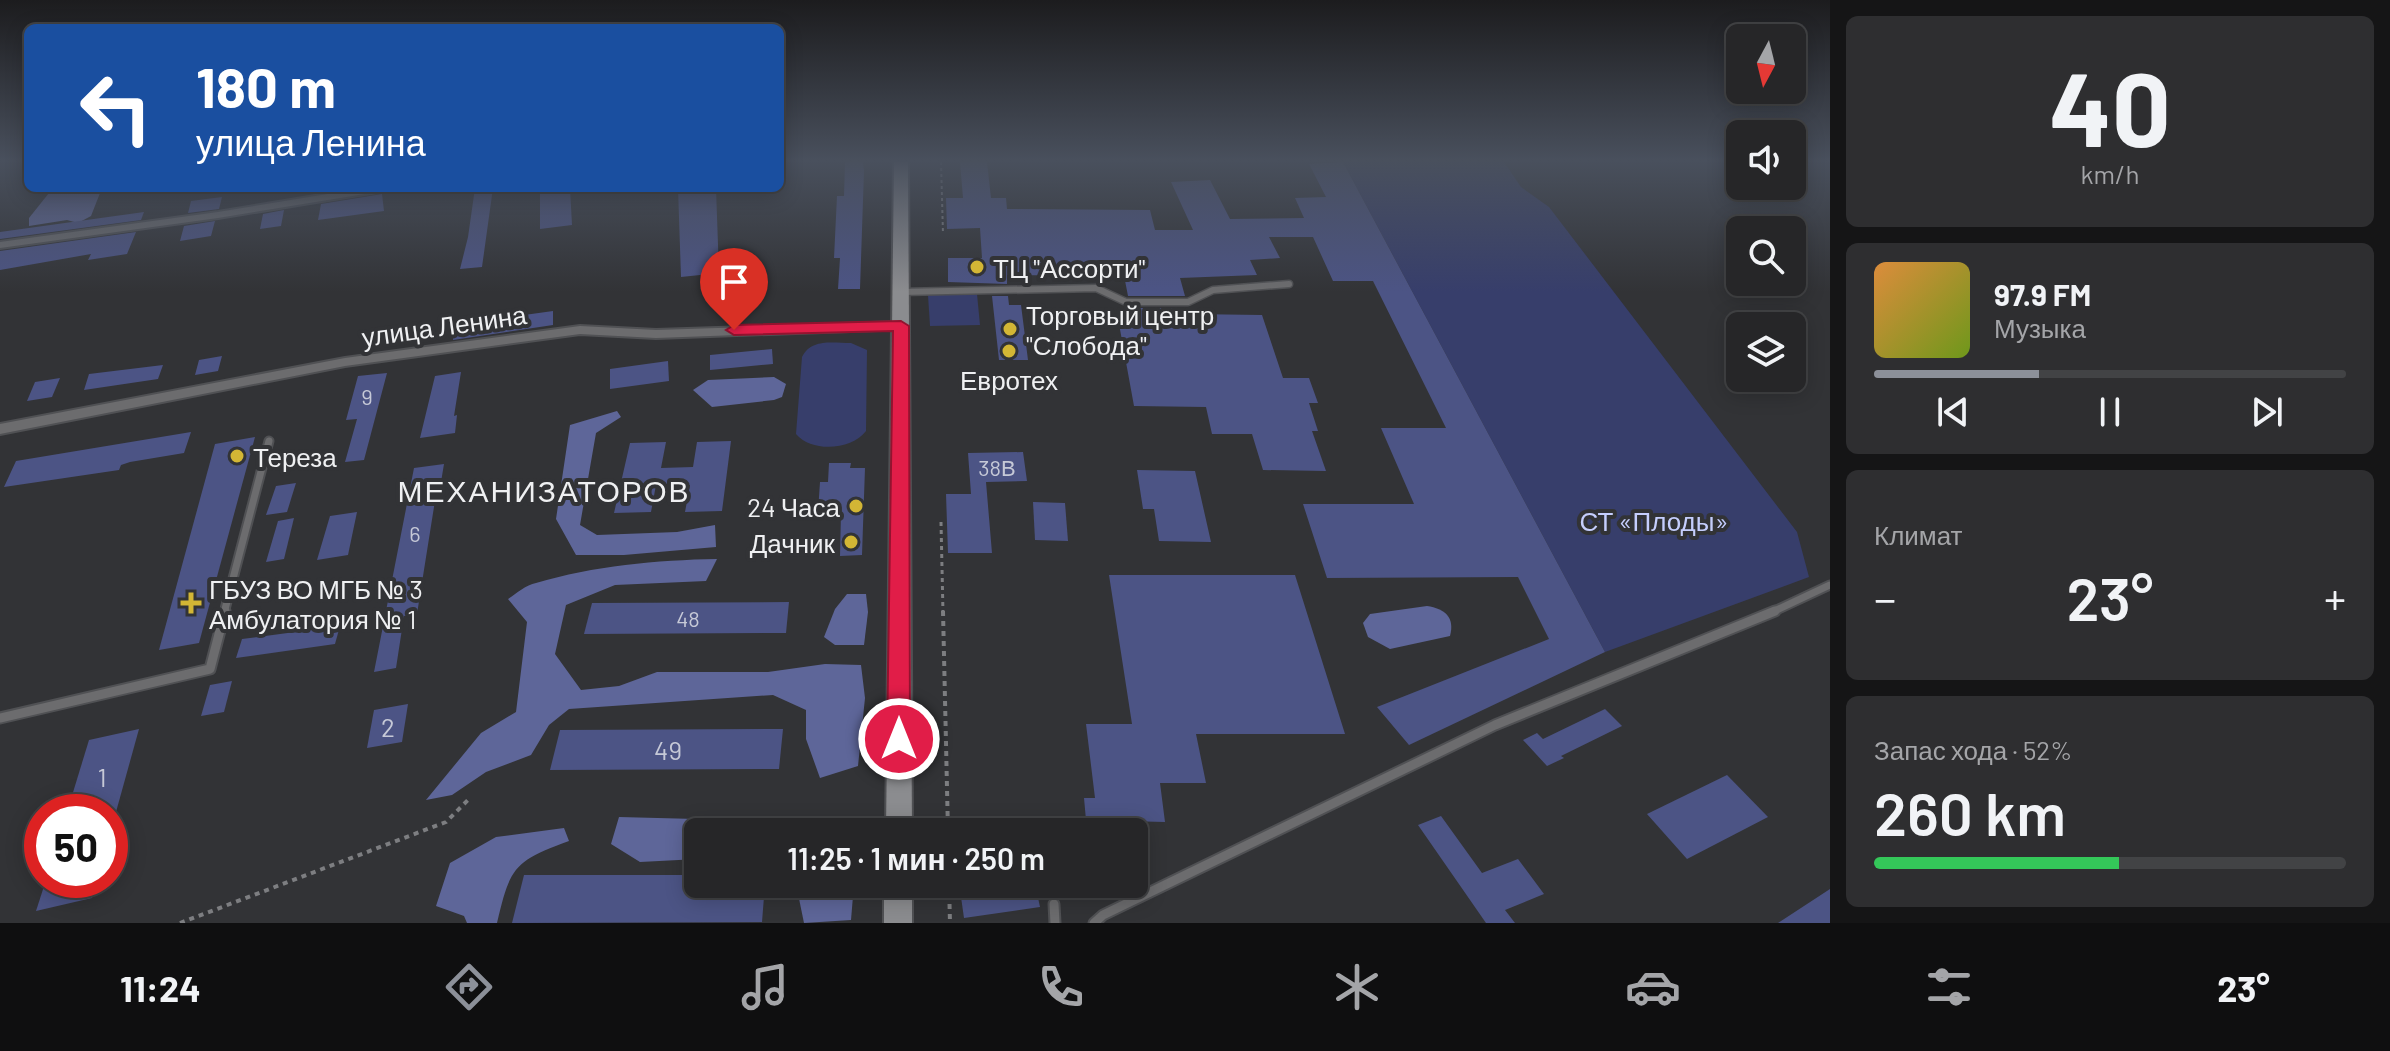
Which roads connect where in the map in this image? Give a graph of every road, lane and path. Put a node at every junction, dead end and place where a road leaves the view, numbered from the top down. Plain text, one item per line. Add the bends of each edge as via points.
1 (279, 205) edge
2 (901, 205) edge
3 (942, 205) edge
4 (943, 234) dead end
5 (0, 245) edge
6 (1289, 284) dead end
7 (901, 292) junction
8 (901, 326) junction
9 (0, 429) edge
10 (269, 441) dead end
11 (941, 522) dead end
12 (1830, 585) edge
13 (0, 718) edge
14 (468, 800) dead end
15 (899, 818) edge
16 (948, 818) edge
17 (898, 898) edge
18 (949, 898) edge
19 (1054, 904) dead end
20 (180, 923) edge
21 (898, 923) edge
22 (950, 923) edge
23 (1055, 923) edge
24 (1094, 923) edge

1 - 5 street
2 - 7 main road
3 - 4 path
6 - 7 lane via 1213,290 1188,302 1126,302 1096,288
7 - 8 main road
8 - 9 street, улица Ленина via 656,334 580,330 345,362
8 - 15 main road
10 - 13 lane via 210,669
11 - 16 path
12 - 24 lane via 1495,725
14 - 20 path via 446,822
17 - 21 main road
18 - 22 path
19 - 23 lane

